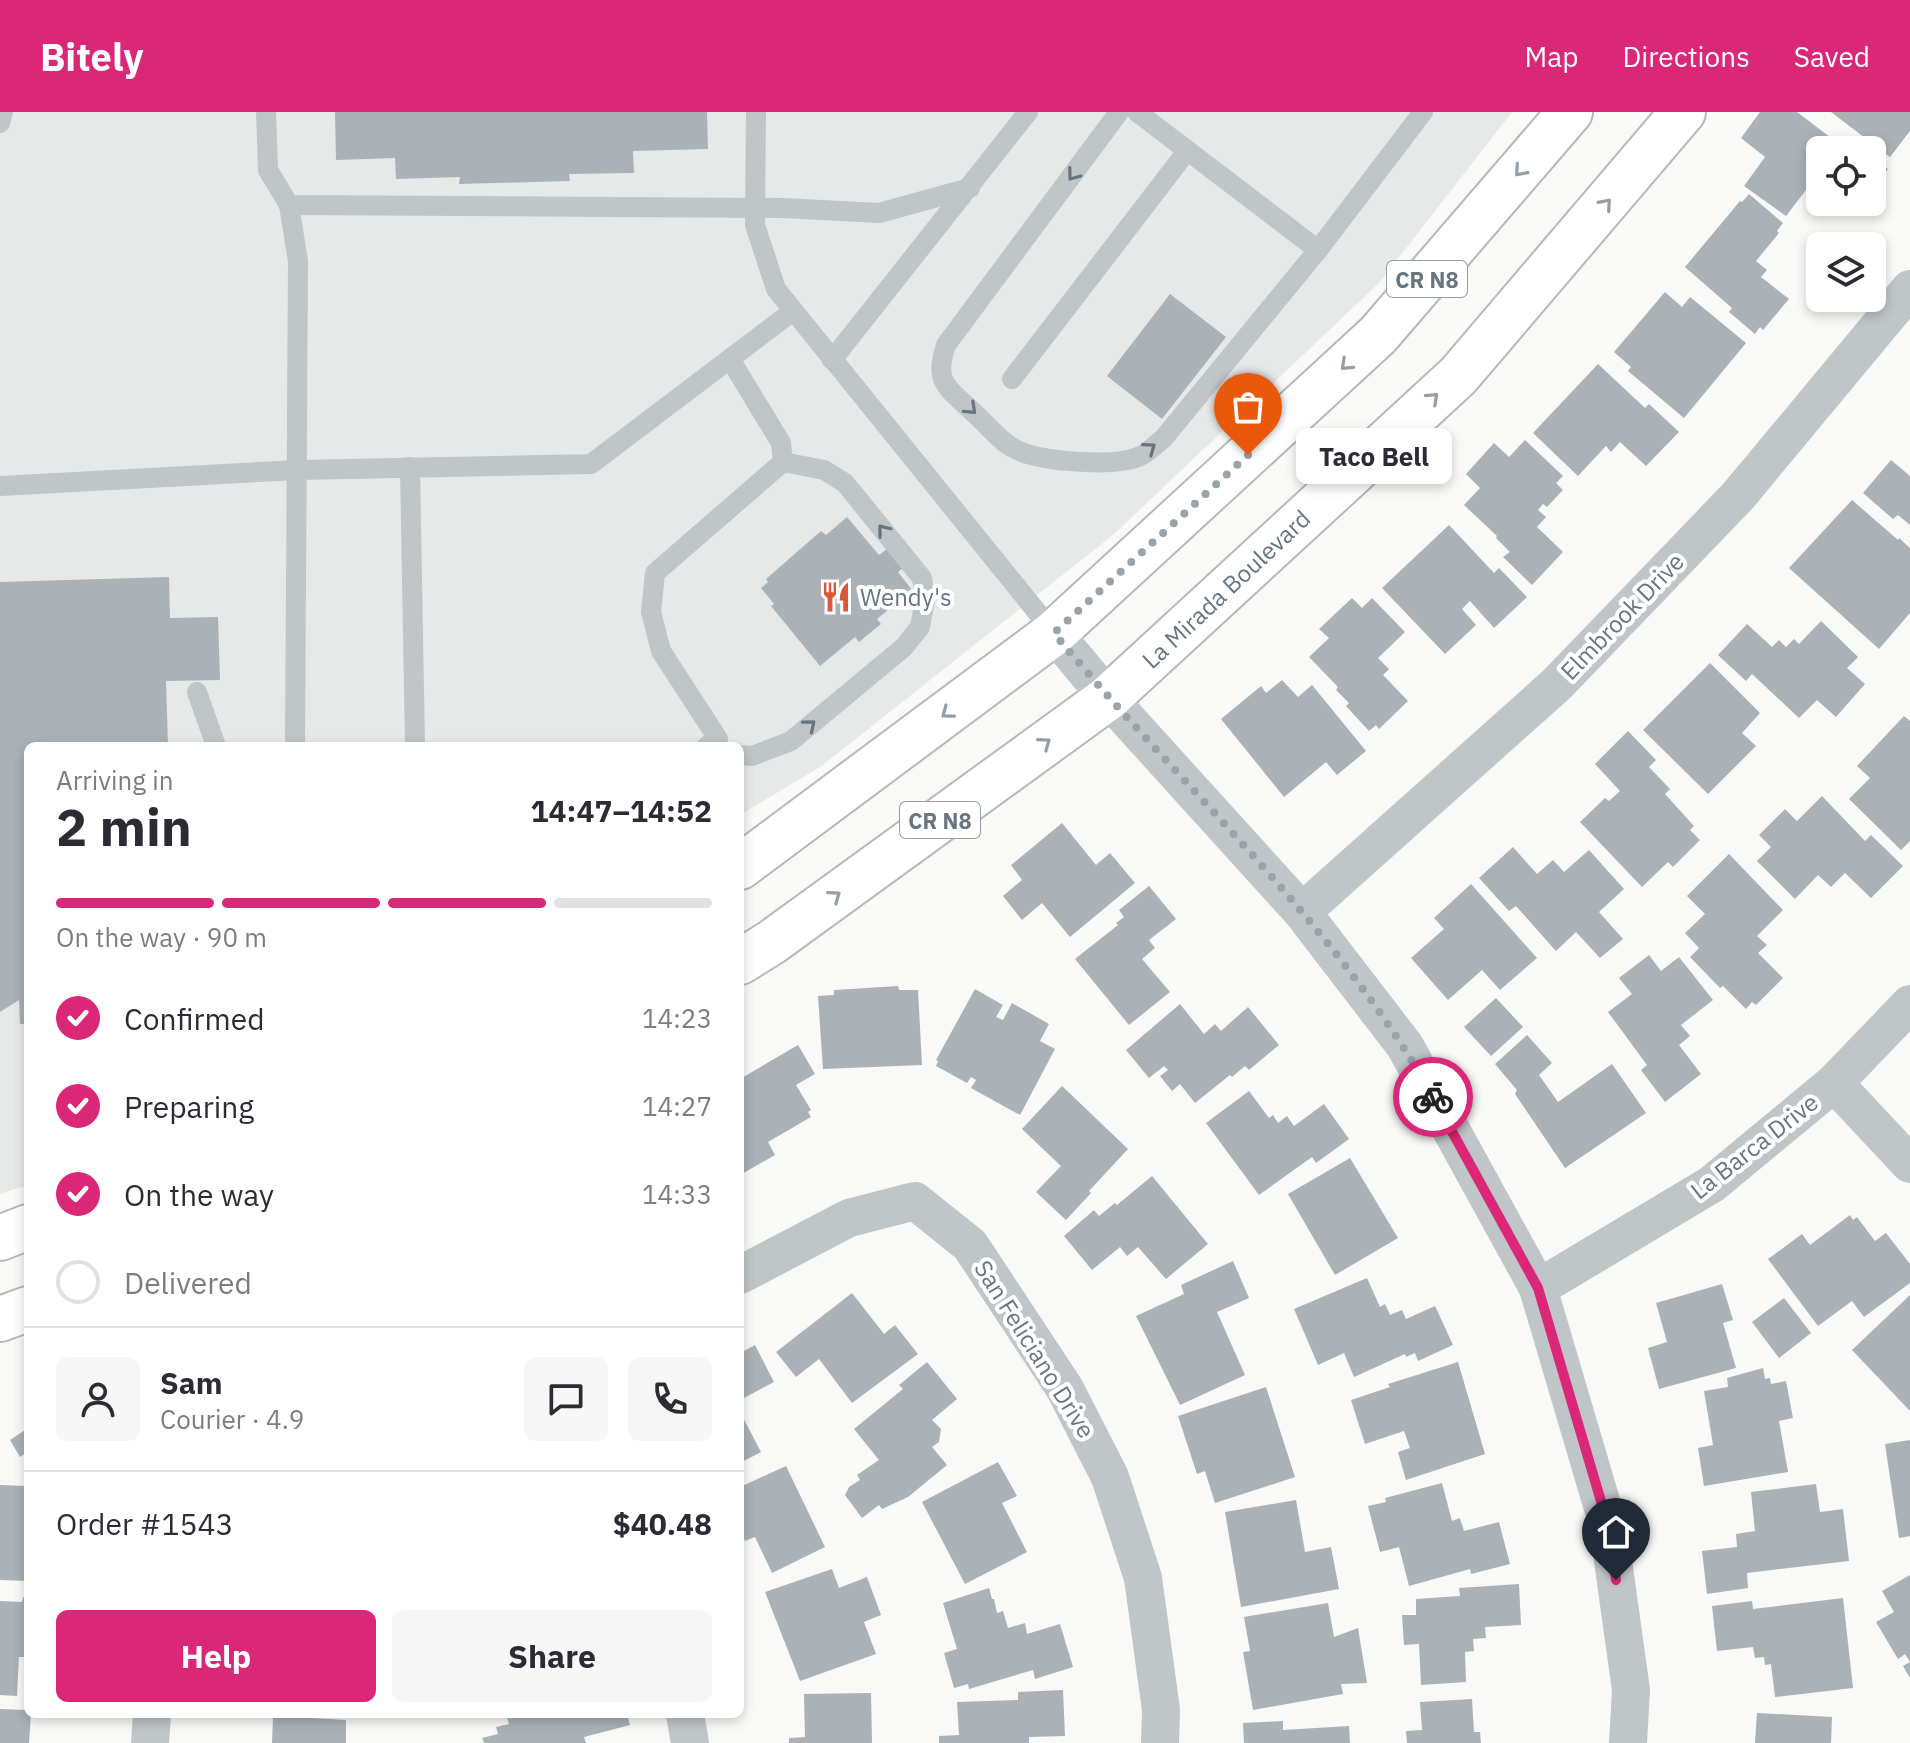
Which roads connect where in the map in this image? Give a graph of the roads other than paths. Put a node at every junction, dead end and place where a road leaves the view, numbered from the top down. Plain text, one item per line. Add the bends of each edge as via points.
1 (3, 112) edge
2 (266, 112) edge
3 (756, 112) edge
4 (1028, 112) edge
5 (1119, 112) edge
6 (1137, 112) edge
7 (1423, 112) edge
8 (1570, 112) edge
9 (1683, 112) edge
10 (0, 123) edge
11 (1187, 151) junction
12 (970, 188) junction
13 (289, 205) junction
14 (755, 208) junction
15 (1318, 250) junction
16 (1910, 289) edge
17 (793, 311) junction
18 (730, 359) junction
19 (832, 360) junction
20 (1012, 379) dead end
21 (783, 462) junction
22 (410, 467) junction
23 (297, 470) junction
24 (0, 486) edge
25 (1054, 633) junction
26 (197, 692) dead end
27 (1108, 698) junction
28 (215, 742) edge
29 (295, 742) edge
30 (415, 742) edge
31 (716, 742) edge
32 (744, 755) edge
33 (744, 864) edge
34 (1302, 912) junction
35 (744, 960) edge
36 (1910, 1004) edge
37 (1834, 1083) junction
38 (1910, 1164) edge
39 (24, 1229) edge
40 (0, 1238) edge
41 (745, 1272) edge
42 (1538, 1288) junction
43 (24, 1310) edge
44 (0, 1319) edge
45 (152, 1718) edge
46 (686, 1718) edge
47 (150, 1743) edge
48 (690, 1743) edge
49 (1160, 1743) edge
50 (1628, 1743) edge

1 - 10 lane
2 - 13 lane via 268,170
3 - 14 lane
4 - 12 lane
5 -> 15 lane via 946,345 939,366 943,383 1013,449 1060,460 1138,457 1163,439
6 - 11 lane
7 - 15 lane
8 -> 25 main road, CR N8 via 1378,335
27 -> 9 main road, La Mirada Boulevard / CR N8 via 1458,376
11 - 15 lane
11 - 20 lane
12 - 14 lane via 879,213
12 - 19 lane
13 - 14 lane
13 - 23 lane via 298,261
14 - 17 lane via 755,225 776,289
16 - 34 street, Elmbrook Drive via 1738,496 1557,684
17 - 18 lane
17 - 19 lane
18 - 21 lane via 781,443
18 - 22 lane via 591,464
19 - 25 lane
21 - 31 lane via 655,573 651,612 661,651
32 -> 21 lane via 791,741 904,647 920,627 925,600 922,578 845,483 824,470
22 - 23 lane
22 - 30 lane
23 - 24 lane
23 - 29 lane
25 - 27 street
25 -> 33 main road, CR N8
26 - 28 lane
27 - 34 street
35 -> 27 main road, La Mirada Boulevard / CR N8
34 - 42 street via 1405,1046
36 - 37 street, La Barca Drive
37 - 38 street
37 - 42 street, La Barca Drive via 1712,1184
39 - 40 main road
41 - 49 street, San Feliciano Drive via 849,1218 915,1201 970,1245 1065,1389 1110,1477 1143,1578 1161,1710
42 - 50 street via 1608,1525 1631,1690
43 - 44 main road
45 - 47 street
46 - 48 street

